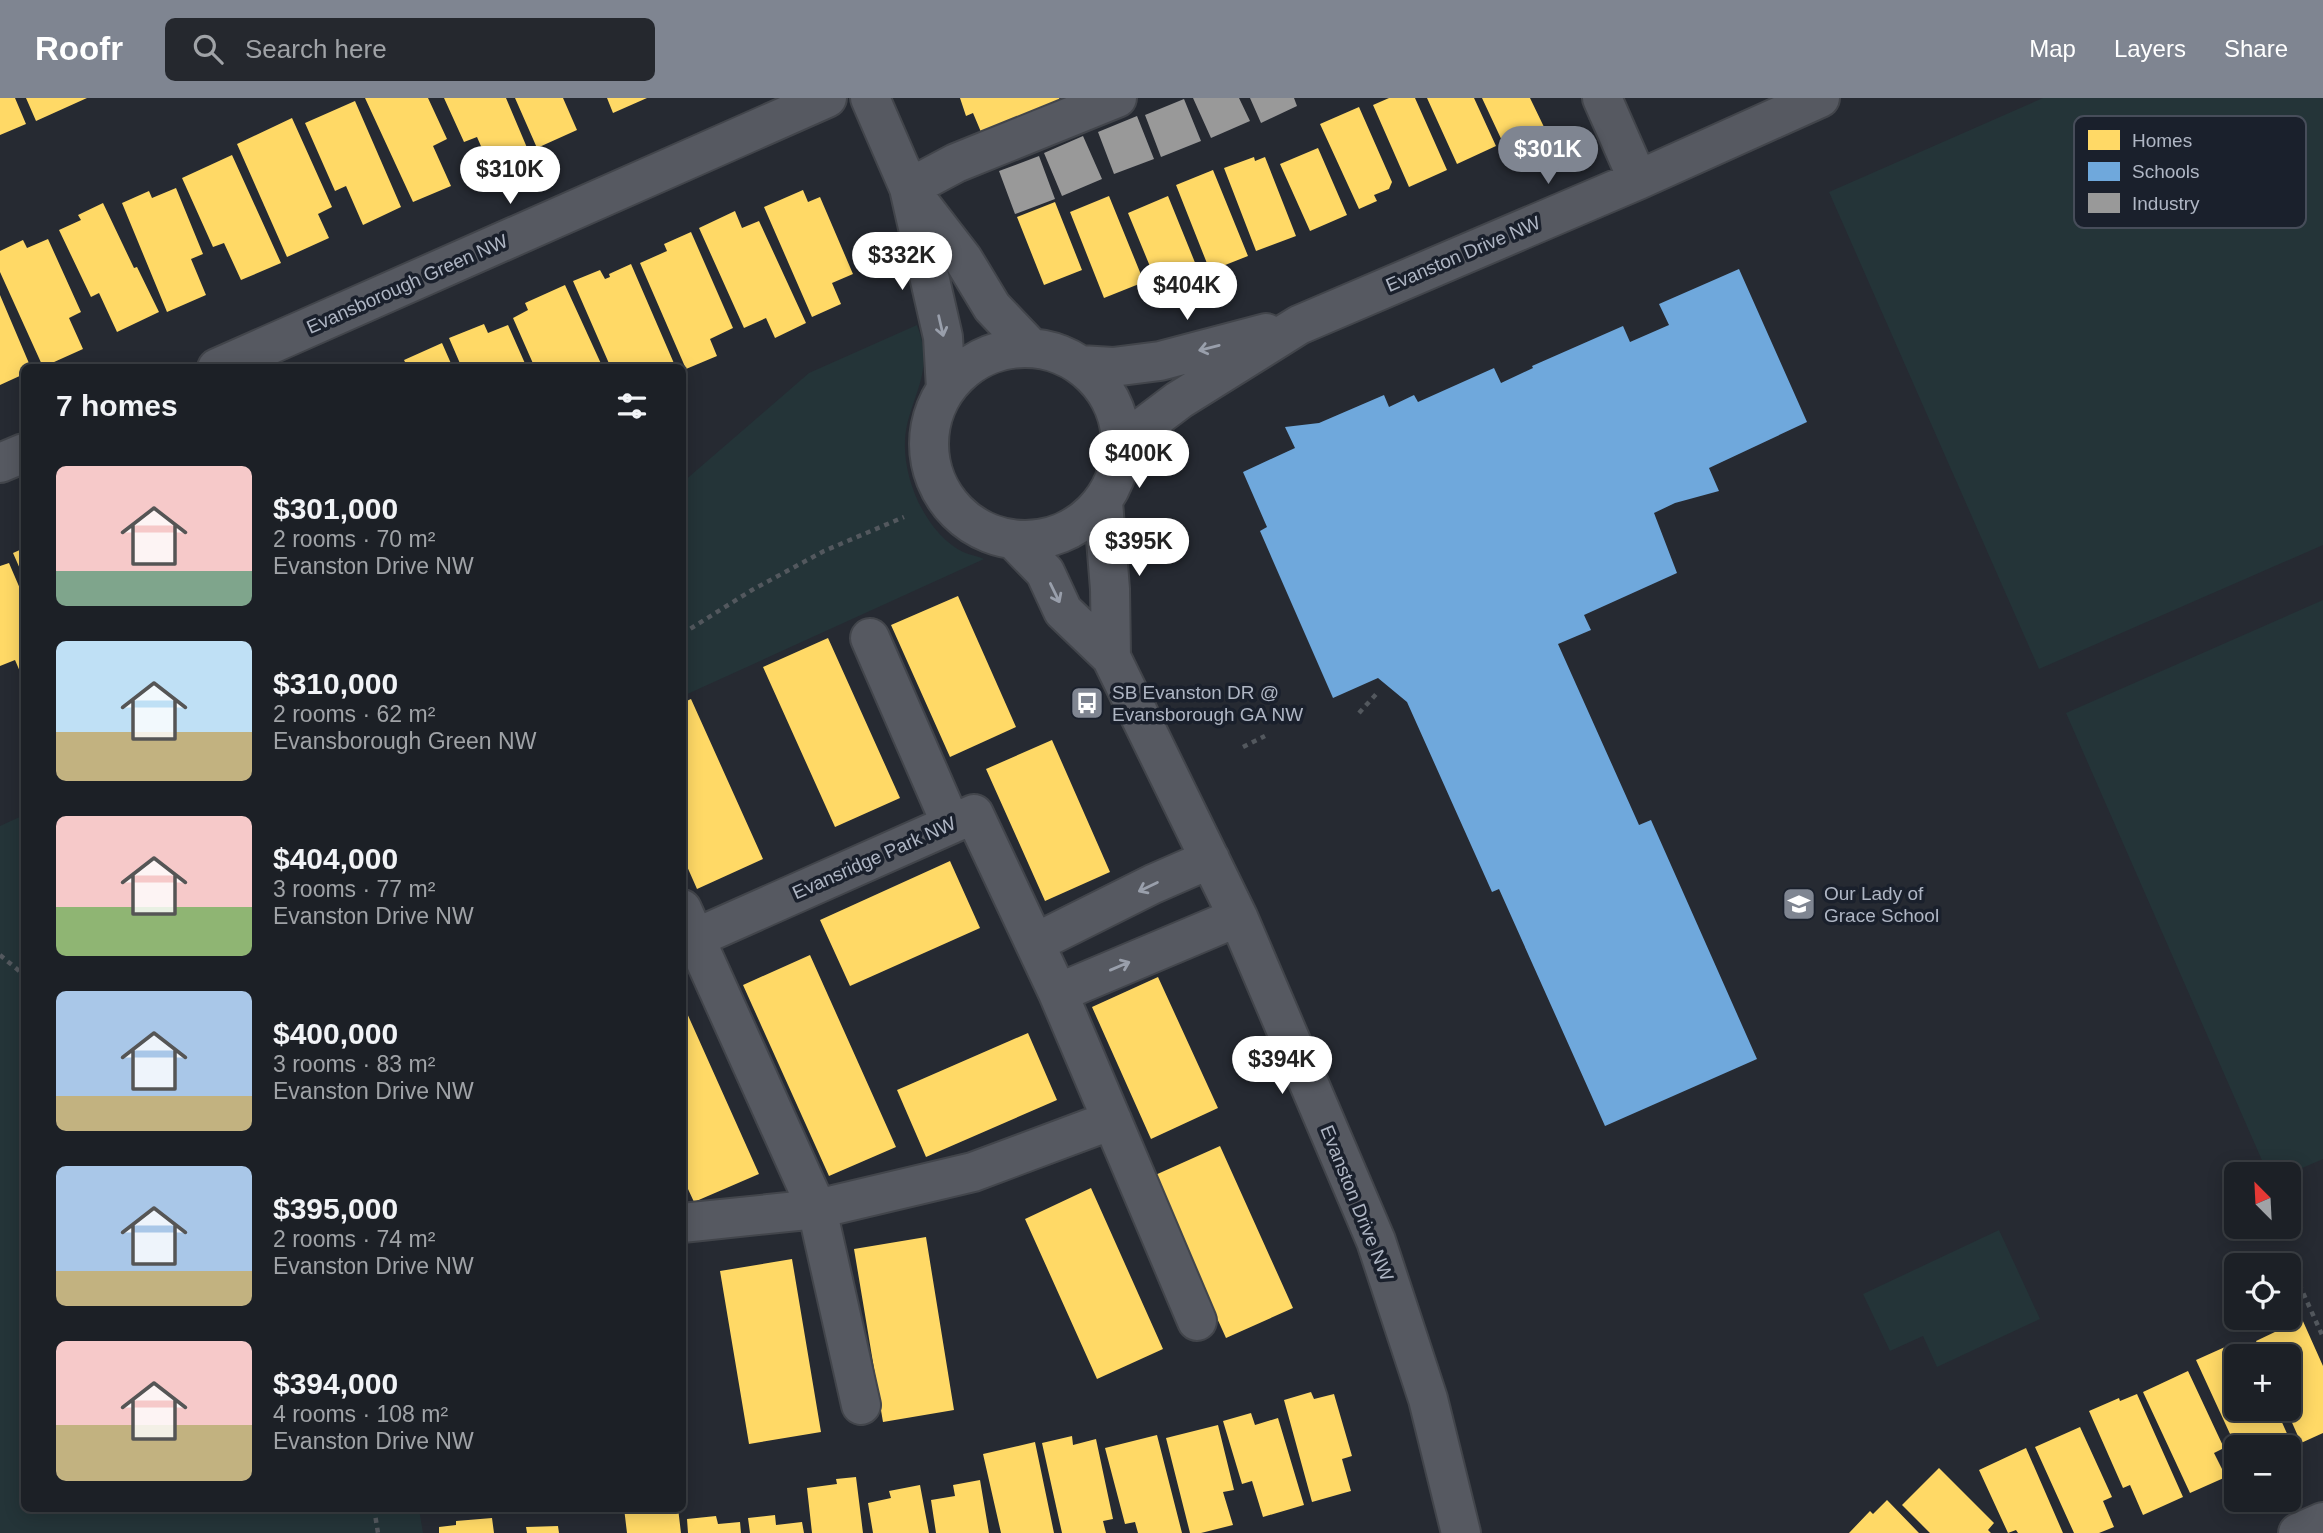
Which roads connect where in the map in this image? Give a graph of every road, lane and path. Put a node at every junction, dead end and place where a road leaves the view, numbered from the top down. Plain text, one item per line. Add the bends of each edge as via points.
1 (827, 98) edge
2 (870, 98) edge
3 (1117, 98) edge
4 (1602, 98) edge
5 (1820, 98) edge
6 (1638, 180) junction
7 (909, 188) junction
8 (1298, 325) junction
9 (1030, 347) junction
10 (226, 364) edge
11 (1080, 365) junction
12 (946, 389) junction
13 (21, 454) edge
14 (1121, 457) junction
15 (0, 463) edge
16 (1102, 502) junction
17 (904, 517) dead end
18 (1014, 540) junction
19 (686, 631) edge
20 (870, 638) dead end
21 (1111, 657) junction
22 (1380, 691) dead end
23 (1359, 713) dead end
24 (1265, 736) dead end
25 (1243, 747) dead end
26 (951, 824) junction
27 (1210, 859) junction
28 (1238, 917) junction
29 (687, 930) edge
30 (1035, 943) junction
31 (0, 954) edge
32 (21, 972) edge
33 (1058, 993) junction
34 (1112, 1120) junction
35 (817, 1209) junction
36 (686, 1223) edge
37 (2301, 1288) edge
38 (1197, 1321) dead end
39 (2323, 1336) edge
40 (860, 1405) dead end
41 (375, 1512) edge
42 (2323, 1522) edge
43 (378, 1533) edge
44 (1461, 1533) edge
45 (2298, 1533) edge

1 - 10 street, Evansborough Green NW
2 - 7 street
3 - 7 street via 956,163
4 - 6 street
5 - 6 street, Evanston Drive NW
6 - 8 street, Evanston Drive NW
7 - 9 street via 992,307
7 -> 12 street via 943,337
8 -> 11 street, Evanston Drive NW via 1160,361 1113,367
8 - 14 street, Evanston Drive NW via 1179,400 1142,428
9 - 11 street
9 - 12 street via 978,361
11 - 14 street via 1105,390 1119,421
12 - 18 street via 930,430 928,452 937,484 955,512 982,531
13 - 15 street
14 - 16 street
16 - 18 street via 1078,525 1047,538
16 - 21 street, Evanston Drive NW
17 - 19 path via 824,551
18 -> 21 street, Evanston Drive NW via 1045,572 1063,611
20 - 26 street
21 - 27 street, Evanston Drive NW
22 - 23 path
24 - 25 path
26 - 29 street, Evansridge Park NW
26 - 30 street, Evansridge Park NW via 974,814
27 - 28 street, Evanston Drive NW
27 -> 30 street
33 -> 28 street
28 - 44 street, Evanston Drive NW via 1376,1241 1428,1399
29 - 35 street
30 - 33 street, Evansridge Park NW
31 - 32 path
33 - 34 street, Evansridge Park NW
34 - 35 street via 972,1172
34 - 38 street, Evansridge Park NW
35 - 36 street
35 - 40 street
37 - 39 path
41 - 43 path
42 - 45 street

